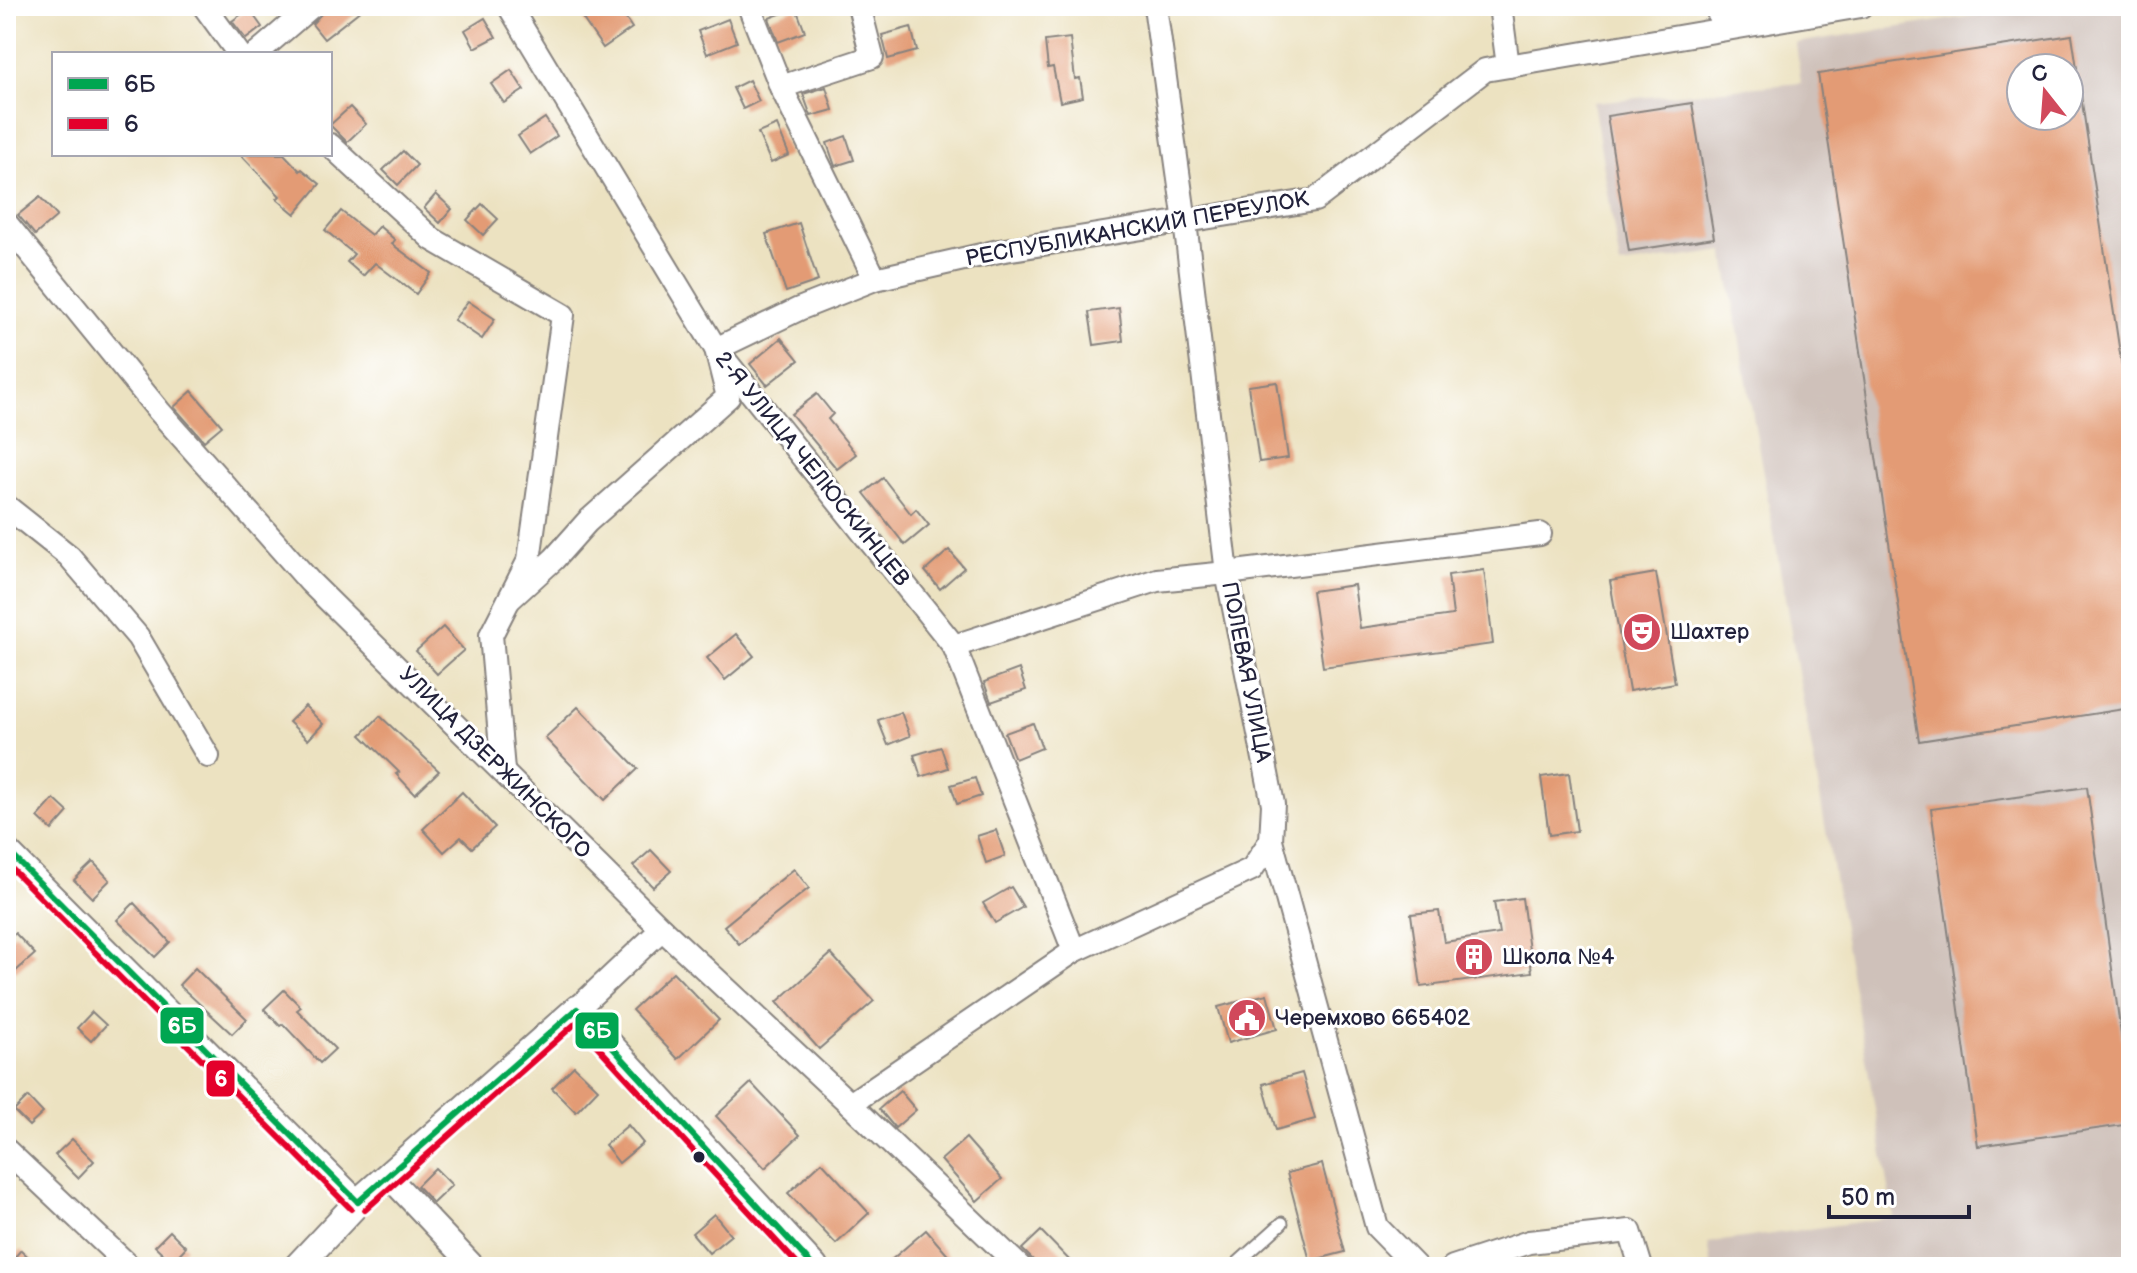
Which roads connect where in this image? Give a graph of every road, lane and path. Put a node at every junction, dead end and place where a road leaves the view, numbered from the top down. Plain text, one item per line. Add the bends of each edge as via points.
1 (204, 6) edge
2 (312, 6) edge
3 (509, 6) edge
4 (749, 6) edge
5 (859, 6) edge
6 (1155, 6) edge
7 (1500, 6) edge
8 (1717, 6) edge
9 (1861, 6) edge
10 (1722, 29) junction
11 (238, 52) edge
12 (258, 52) edge
13 (1508, 66) junction
14 (781, 87) junction
15 (332, 147) edge
16 (1185, 222) junction
17 (6, 223) edge
18 (875, 279) junction
19 (716, 349) junction
20 (6, 506) edge
21 (1540, 534) dead end
22 (1227, 573) junction
23 (509, 600) junction
24 (954, 646) junction
25 (208, 756) dead end
26 (503, 770) junction
27 (1271, 840) junction
28 (6, 849) edge
29 (662, 929) junction
30 (1074, 951) junction
31 (577, 1009) junction
32 (850, 1104) junction
33 (6, 1150) edge
34 (388, 1176) junction
35 (358, 1202) junction
36 (1282, 1223) dead end
37 (130, 1267) edge
38 (297, 1267) edge
39 (474, 1267) edge
40 (814, 1267) edge
41 (1020, 1267) edge
42 (1233, 1267) edge
43 (1416, 1267) edge
44 (1453, 1267) edge
45 (1641, 1267) edge

1 - 11 street
2 - 12 street
3 - 19 street, 2-Я УЛИЦА ЧЕЛЮСКИНЦЕВ
4 - 14 street
5 - 14 street via 872,57
6 - 16 street, ПОЛЕВАЯ УЛИЦА
7 - 13 street
8 - 10 street
9 - 10 street, РЕСПУБЛИКАНСКИЙ ПЕРЕУЛОК
10 - 13 street, РЕСПУБЛИКАНСКИЙ ПЕРЕУЛОК
13 - 16 street, РЕСПУБЛИКАНСКИЙ ПЕРЕУЛОК via 1485,70 1315,200
14 - 18 street
15 - 23 street via 432,239 563,315 529,560
16 - 18 street, РЕСПУБЛИКАНСКИЙ ПЕРЕУЛОК via 999,251
16 - 22 street, ПОЛЕВАЯ УЛИЦА
17 - 26 street, УЛИЦА ДЗЕРЖИНСКОГО via 159,411 310,582
18 - 19 street, РЕСПУБЛИКАНСКИЙ ПЕРЕУЛОК
19 - 23 street via 728,397 587,522
19 - 24 street, 2-Я УЛИЦА ЧЕЛЮСКИНЦЕВ
20 - 25 street via 69,556 138,637
21 - 22 street
22 - 24 street via 1157,580
22 - 27 street, ПОЛЕВАЯ УЛИЦА via 1273,804
23 - 26 street via 491,635
24 - 30 street, 2-Я УЛИЦА ЧЕЛЮСКИНЦЕВ
26 - 29 street, УЛИЦА ДЗЕРЖИНСКОГО
27 - 30 street via 1252,869
27 - 43 street, ПОЛЕВАЯ УЛИЦА via 1377,1227
28 - 35 street
29 - 31 street
29 - 32 street, УЛИЦА ДЗЕРЖИНСКОГО
30 - 32 street
31 - 34 street
31 - 40 street
32 - 41 street, УЛИЦА ДЗЕРЖИНСКОГО
33 - 37 street
34 - 35 street
34 - 39 street
35 - 38 street
36 - 42 lane
44 - 45 street via 1529,1242 1630,1231

